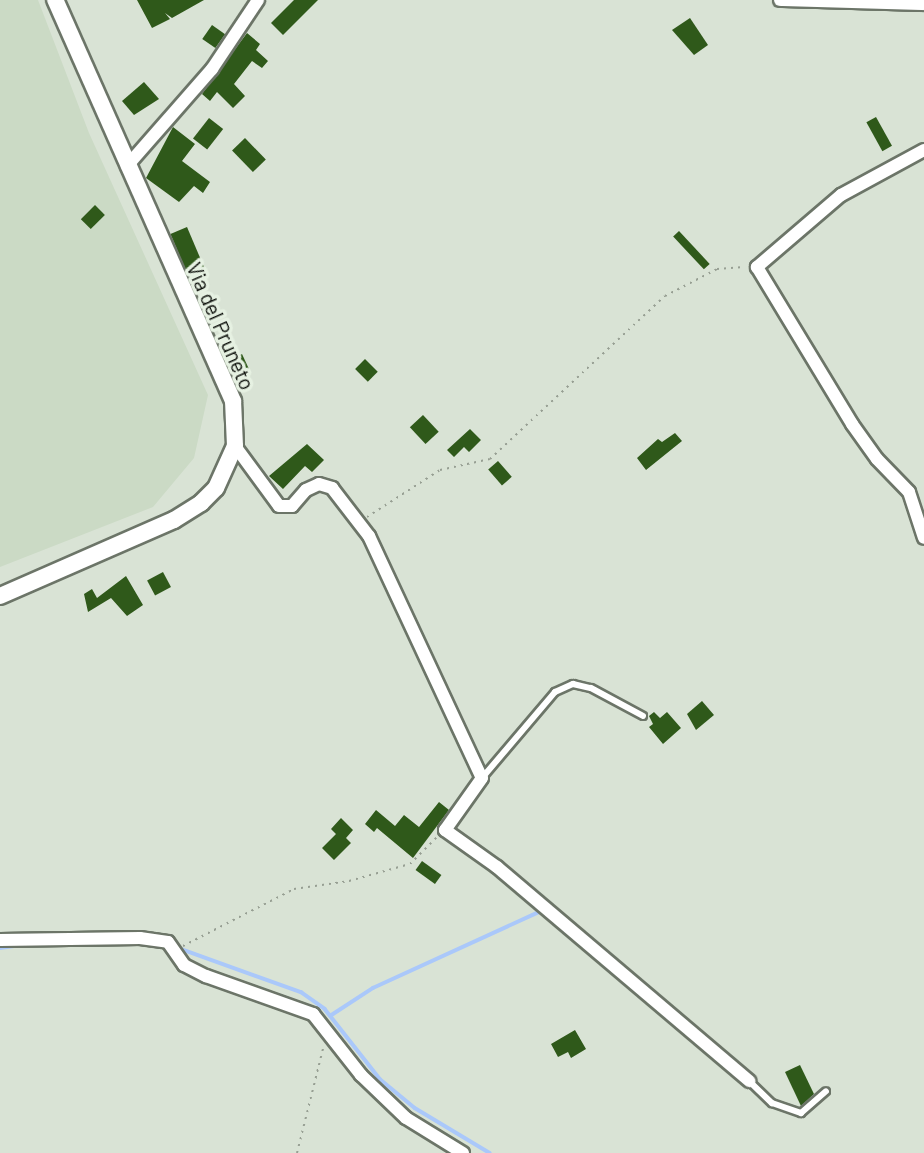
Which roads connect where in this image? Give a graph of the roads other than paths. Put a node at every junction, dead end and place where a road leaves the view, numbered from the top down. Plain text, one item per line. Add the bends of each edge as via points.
1 (55, 0) edge
2 (258, 0) edge
3 (780, 0) edge
4 (924, 4) edge
5 (924, 150) edge
6 (127, 166) junction
7 (235, 446) junction
8 (924, 538) edge
9 (0, 596) edge
10 (643, 716) dead end
11 (482, 778) junction
12 (0, 940) edge
13 (748, 1081) joint
14 (826, 1091) dead end
15 (463, 1153) edge

1 - 6 street, Via del Pruneto
2 - 6 street via 212,69
3 - 4 street
5 - 8 street via 841,195 757,267 852,424 909,492
6 - 7 street, Via del Pruneto via 233,401
7 - 9 street, Via del Pruneto via 216,488 201,503 174,520
7 - 11 street via 279,506 292,506 306,490 319,484 332,488 360,521
10 - 11 lane via 591,688 573,684 555,692
11 - 13 street via 445,830 497,867
12 - 15 street via 140,938 168,942 184,965 206,976 313,1014 361,1075 406,1118
13 - 14 lane via 772,1103 801,1113

